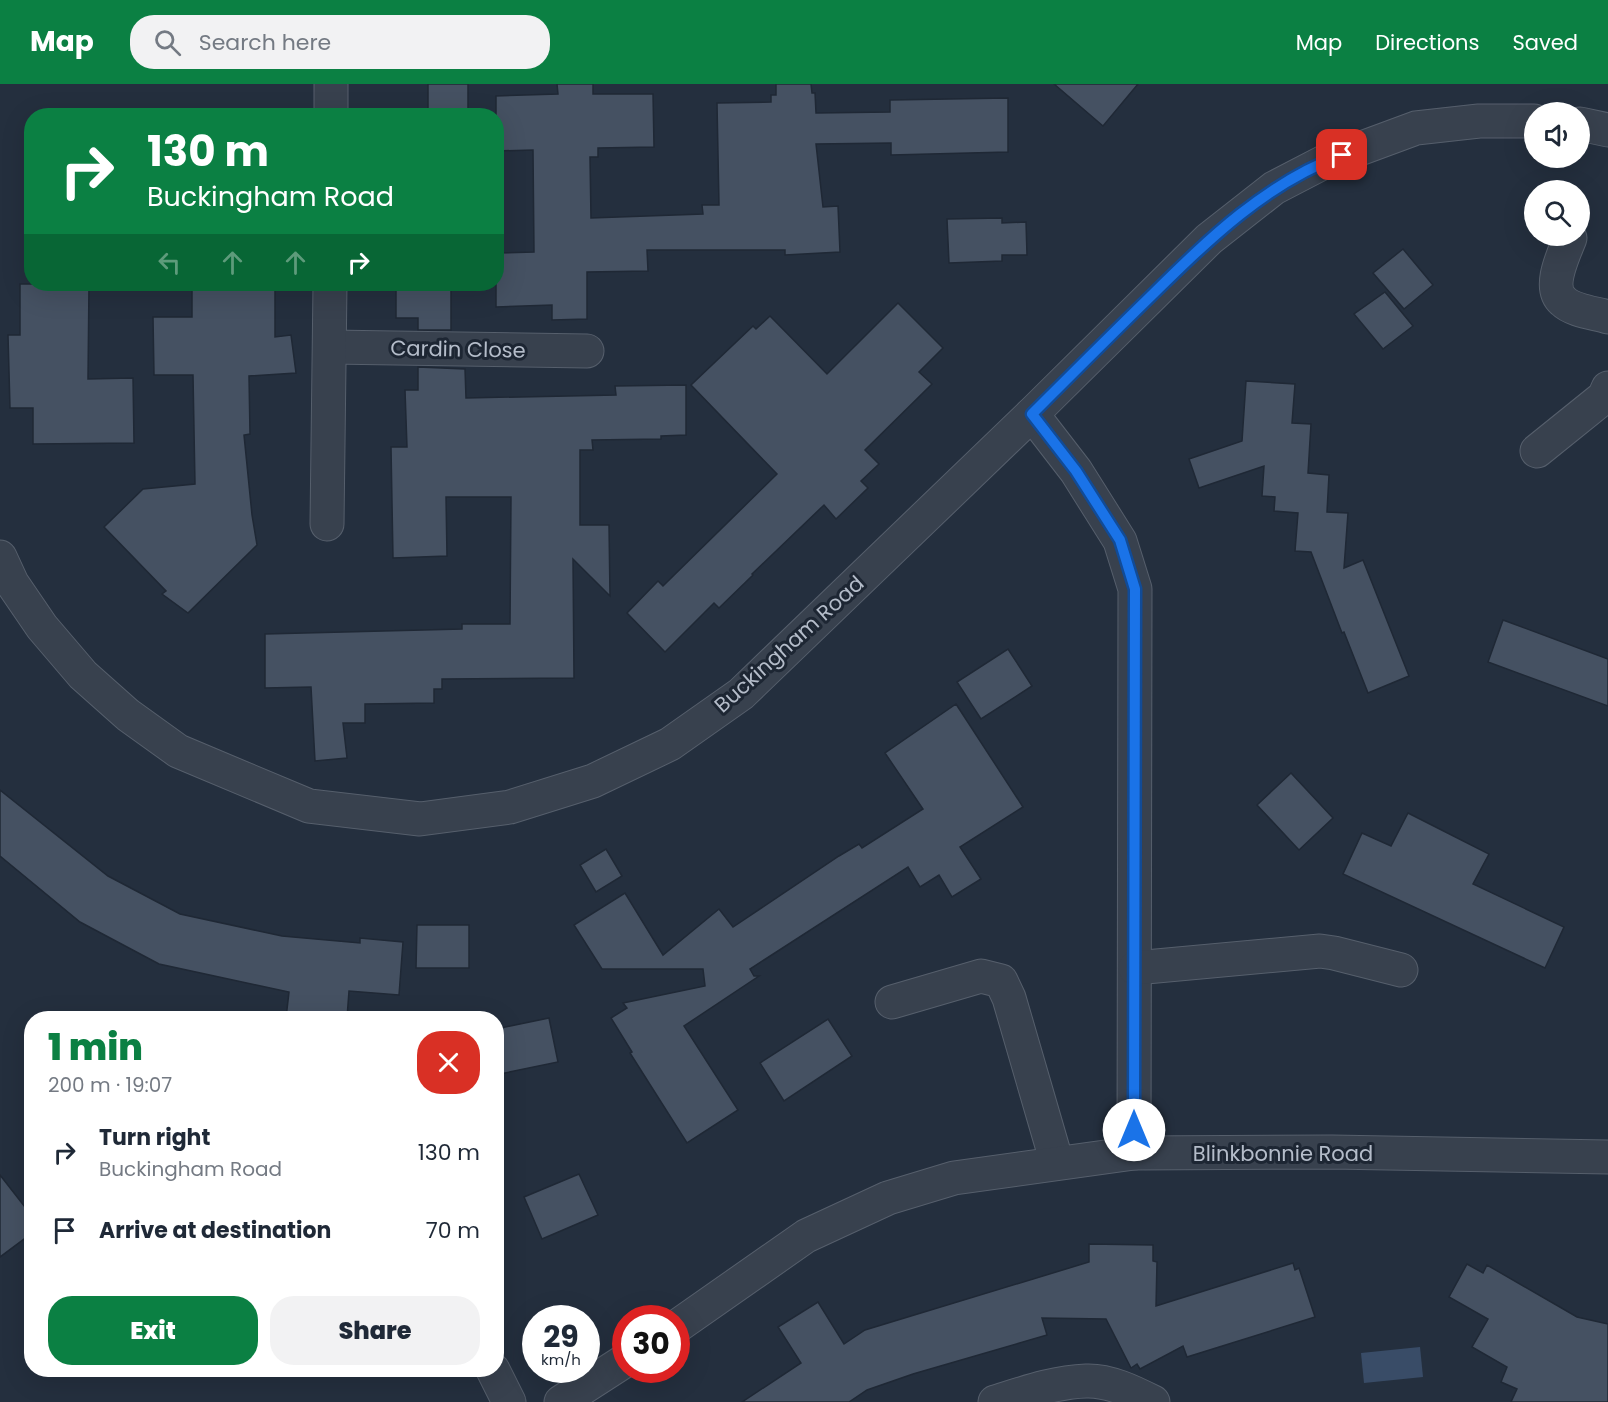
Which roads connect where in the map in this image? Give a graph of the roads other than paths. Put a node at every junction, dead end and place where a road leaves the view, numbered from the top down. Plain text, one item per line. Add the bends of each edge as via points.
1 (331, 84) edge
2 (331, 108) edge
3 (1524, 121) edge
4 (1590, 126) edge
5 (1608, 130) edge
6 (1567, 246) edge
7 (330, 291) edge
8 (1608, 317) edge
9 (330, 347) junction
10 (587, 351) dead end
11 (1608, 388) edge
12 (1032, 414) junction
13 (1537, 451) dead end
14 (327, 524) dead end
15 (0, 557) edge
16 (1135, 968) junction
17 (1401, 970) dead end
18 (892, 1002) dead end
19 (1134, 1153) junction
20 (1608, 1157) edge
21 (1057, 1163) junction
22 (690, 1317) edge
23 (612, 1368) edge
24 (496, 1377) edge
25 (509, 1402) edge
26 (561, 1402) edge
27 (995, 1402) edge
28 (1153, 1402) edge

1 - 2 street
3 - 12 street, Buckingham Road via 1416,128 1324,162 1274,189 1209,239
4 - 5 street
6 - 8 street via 1558,270 1559,296 1570,305
7 - 9 street
9 - 10 street, Cardin Close
9 - 14 street
11 - 13 street via 1604,397
12 - 15 street, Buckingham Road via 741,694 670,744 593,781 499,809 420,819 309,806 178,751 128,715 83,675 42,627 12,583
12 - 16 street via 1076,471 1120,540 1135,589
16 - 17 street via 1320,951
16 - 19 street
18 - 21 street via 981,976 1000,981 1009,998
19 - 20 street, Blinkbonnie Road
19 - 21 street, Blinkbonnie Road
21 - 22 street, Blinkbonnie Road via 954,1178 888,1198 806,1236
23 - 26 street
24 - 25 street
27 - 28 street via 1040,1388 1087,1381 1115,1385

